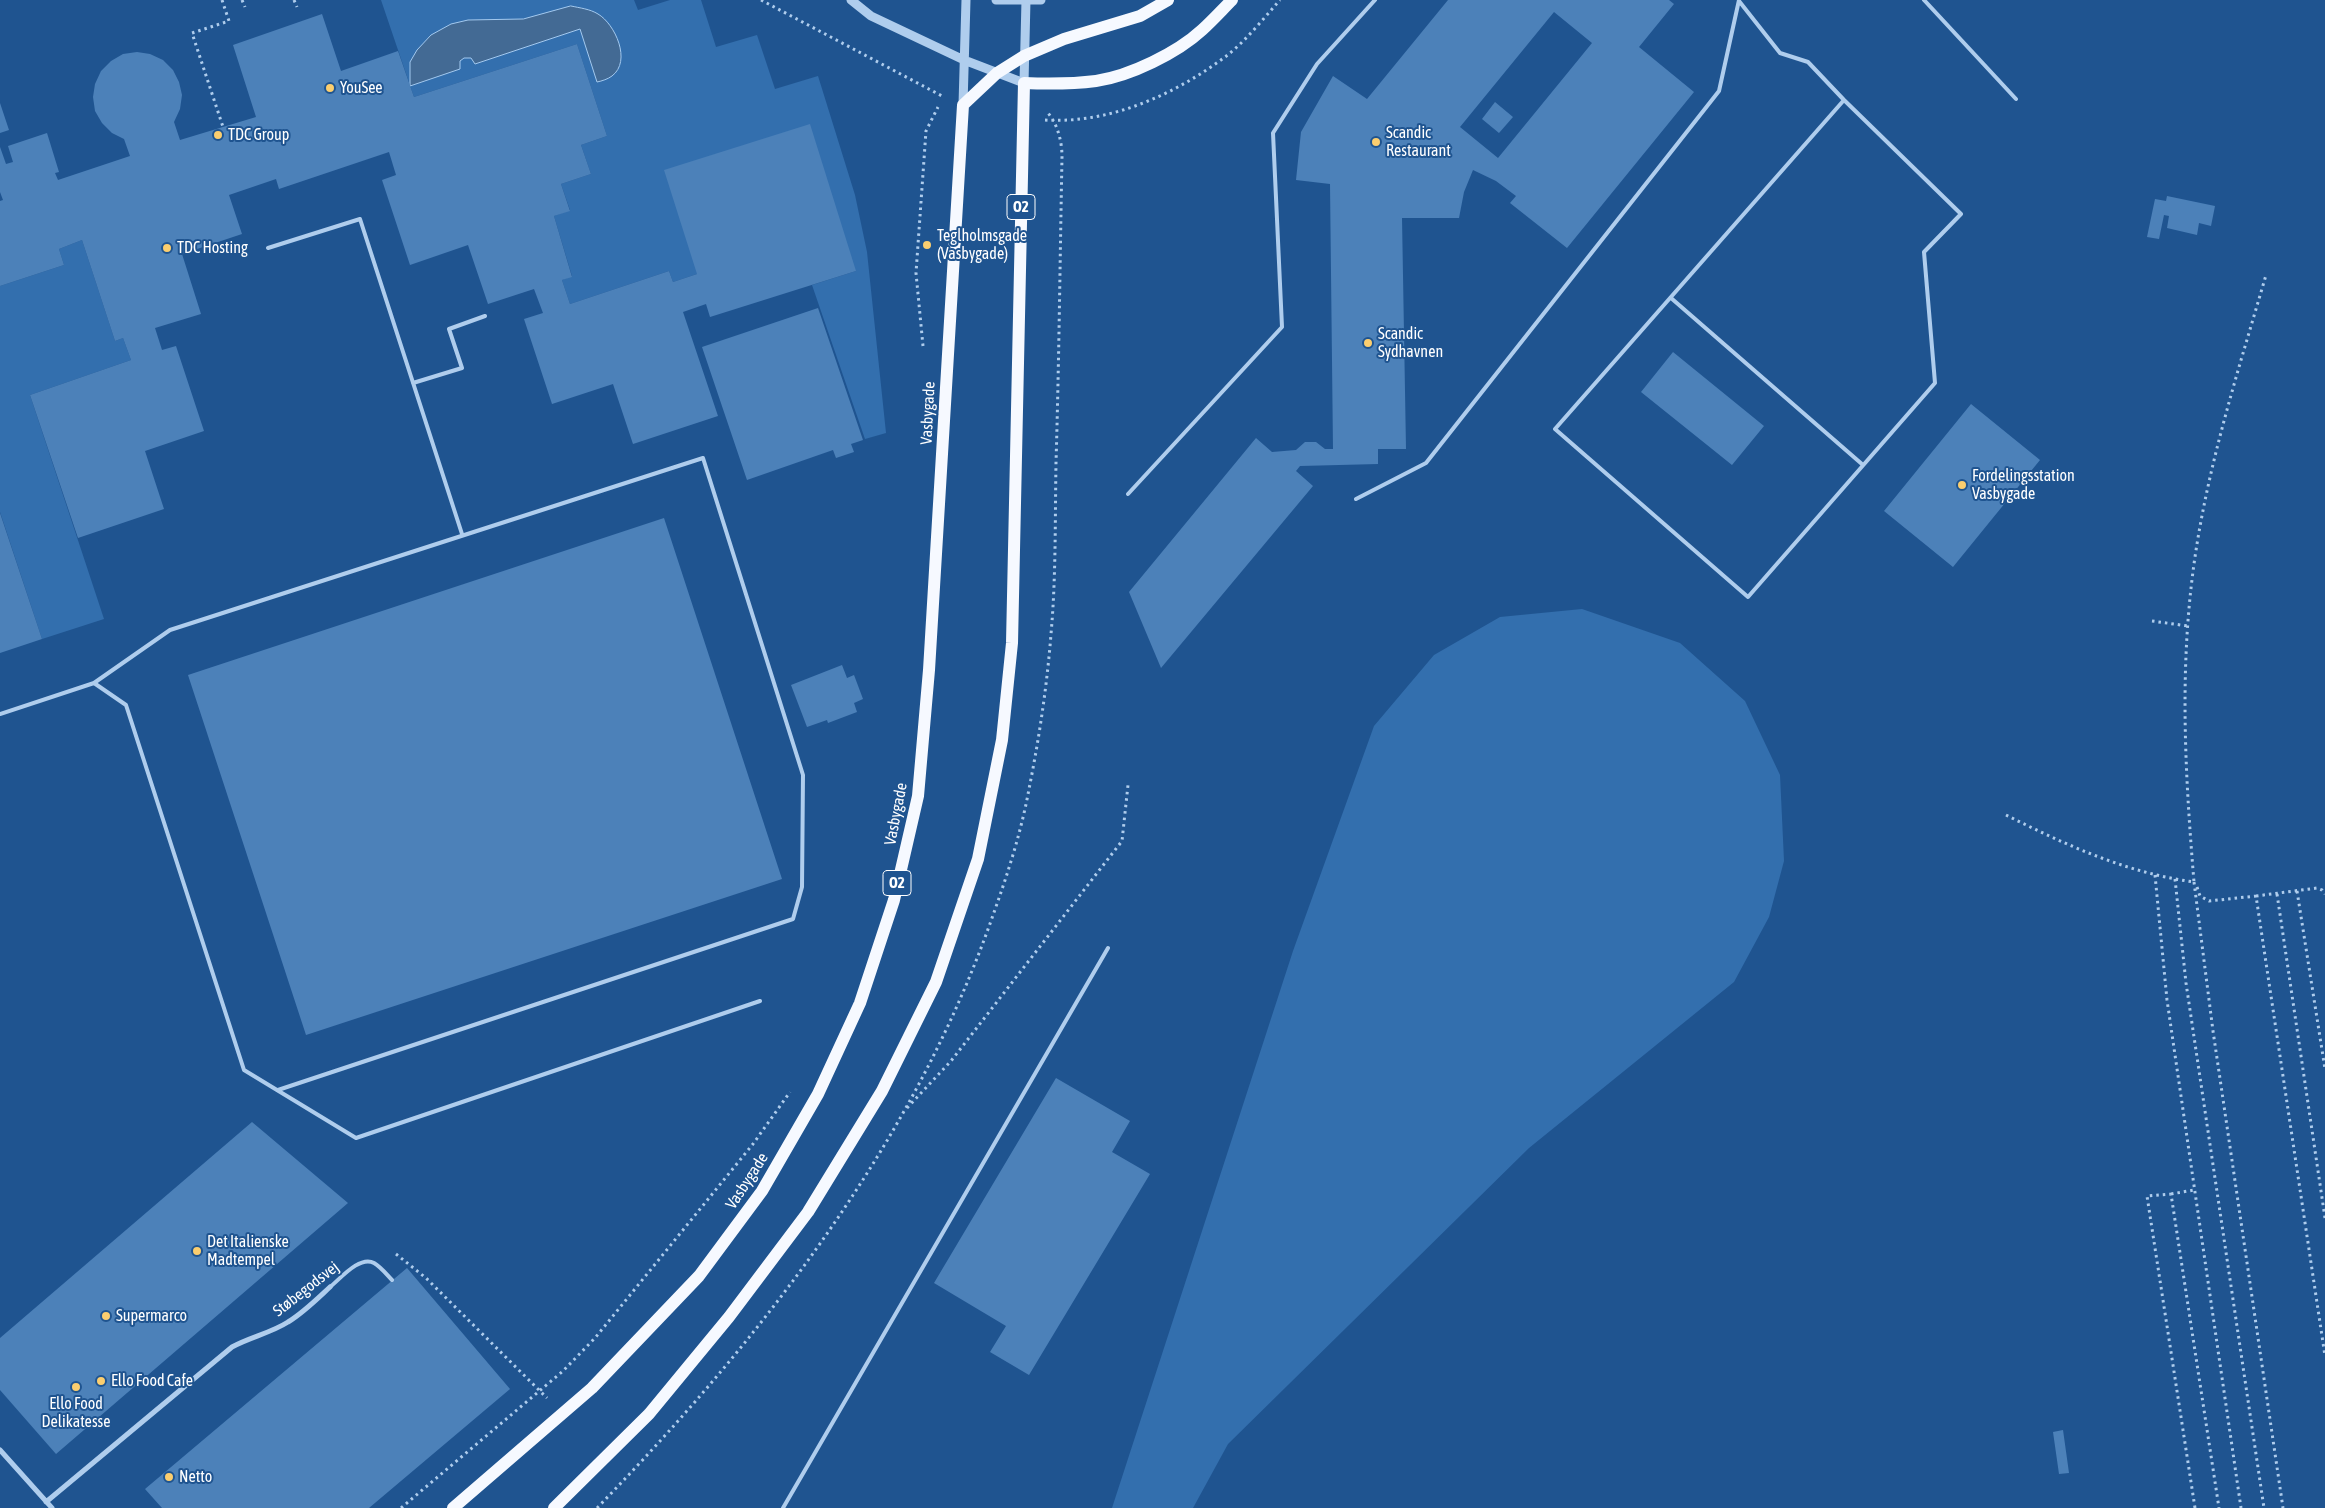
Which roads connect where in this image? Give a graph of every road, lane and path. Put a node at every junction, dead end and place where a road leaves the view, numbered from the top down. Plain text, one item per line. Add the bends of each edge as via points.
1 (222, 0) edge
2 (242, 0) edge
3 (294, 0) edge
4 (761, 0) edge
5 (851, 0) edge
6 (966, 0) edge
7 (996, 0) edge
8 (1041, 0) edge
9 (1168, 0) edge
10 (1232, 0) edge
11 (1375, 0) edge
12 (1924, 0) edge
13 (1026, 1) edge
14 (1739, 1) edge
15 (245, 7) dead end
16 (297, 7) dead end
17 (1024, 56) junction
18 (964, 60) junction
19 (997, 73) junction
20 (1024, 83) junction
21 (2016, 99) dead end
22 (1844, 100) junction
23 (963, 105) junction
24 (223, 127) dead end
25 (268, 248) dead end
26 (2266, 274) dead end
27 (1671, 298) junction
28 (485, 316) dead end
29 (413, 384) junction
30 (1863, 465) junction
31 (1128, 494) dead end
32 (1356, 499) dead end
33 (462, 534) junction
34 (2152, 620) dead end
35 (2188, 626) junction
36 (94, 683) junction
37 (0, 714) edge
38 (1128, 785) dead end
39 (2006, 815) dead end
40 (2154, 874) junction
41 (2175, 879) junction
42 (2194, 882) junction
43 (2296, 891) junction
44 (2277, 894) junction
45 (2325, 894) edge
46 (2256, 896) junction
47 (1108, 948) dead end
48 (760, 1001) dead end
49 (2325, 1069) edge
50 (278, 1090) junction
51 (902, 1114) junction
52 (2194, 1190) junction
53 (2170, 1194) junction
54 (2325, 1218) edge
55 (367, 1261) junction
56 (392, 1280) dead end
57 (330, 1288) joint
58 (2325, 1356) edge
59 (562, 1413) junction
60 (0, 1450) edge
61 (46, 1502) junction
62 (52, 1508) edge
63 (453, 1508) edge
64 (554, 1508) edge
65 (597, 1508) edge
66 (783, 1508) edge
67 (2196, 1508) edge
68 (2219, 1508) edge
69 (2241, 1508) edge
70 (2264, 1508) edge
71 (2283, 1508) edge

1 - 24 path via 229,21 192,33
2 - 15 path
3 - 16 path
4 - 23 path
5 - 18 street via 871,16
6 - 18 street, Vasbygade
7 - 13 street
8 - 13 street
9 - 17 main road via 1140,16 1064,39
10 - 20 main road via 1201,31 1168,53 1118,76 1062,84
11 - 31 lane via 1317,64 1273,133 1282,328
12 - 21 lane
13 - 17 street
14 - 22 lane via 1780,53 1808,62
14 - 32 lane via 1719,91 1426,463
17 - 19 main road
17 - 20 street
18 - 19 street
18 - 23 street, Vasbygade
19 - 20 street
19 - 23 main road
20 - 51 path via 1054,121 1062,147 1050,644 1029,792 1006,878 972,974 945,1034
20 - 64 main road, O2 via 1012,643 1002,740 978,859 936,982 882,1091 808,1212 729,1317 649,1414
22 - 27 lane
22 - 30 lane via 1962,214 1924,252 1935,383
23 - 59 main road, Vasbygade / O2 via 929,670 918,796 894,900 856,1011 818,1094 762,1191 699,1276 592,1388
25 - 29 lane via 360,219
26 - 35 path via 2209,482 2195,557
27 - 30 lane
27 - 30 lane via 1555,429 1748,597
28 - 29 lane via 449,329 462,368
29 - 33 lane
33 - 36 lane via 170,630
33 - 50 lane via 703,458 803,775 802,887 792,919
34 - 35 path
35 - 42 path via 2184,719
36 - 37 lane
36 - 50 lane via 126,705 244,1070
38 - 51 path via 1122,841 951,1061
39 - 40 path via 2097,857
40 - 41 path
40 - 52 path via 2166,992
41 - 42 path
41 - 70 path via 2186,983
42 - 46 path via 2200,896 2210,901
42 - 71 path
43 - 44 path
43 - 45 path via 2317,888
43 - 49 path
44 - 46 path
44 - 54 path
46 - 58 path
47 - 66 lane
48 - 50 lane via 356,1138
51 - 65 path via 854,1194 760,1324 687,1413
52 - 53 path
52 - 69 path
53 - 67 path via 2148,1196
53 - 68 path
55 - 56 lane via 374,1263
55 - 57 lane, Støbegodsvej via 359,1263
55 - 59 path via 376,1250 388,1248 404,1259
57 - 61 street, Støbegodsvej via 289,1322 232,1347
59 - 63 main road, Vasbygade / O2
60 - 61 street
61 - 62 street

